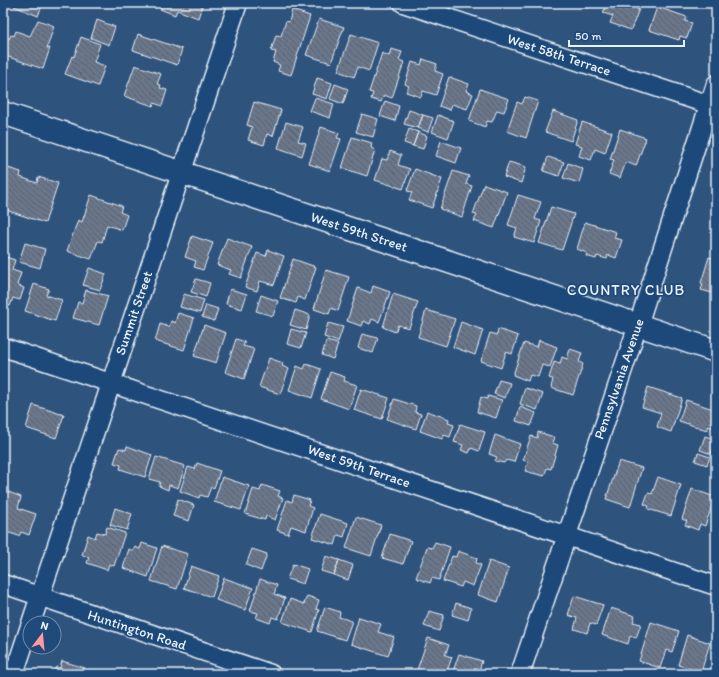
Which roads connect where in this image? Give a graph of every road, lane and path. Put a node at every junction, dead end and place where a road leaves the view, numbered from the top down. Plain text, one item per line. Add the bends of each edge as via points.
1 (238, 3) edge
2 (403, 3) edge
3 (716, 84) edge
4 (712, 106) edge
5 (3, 113) edge
6 (181, 173) junction
7 (638, 325) junction
8 (3, 347) edge
9 (716, 351) edge
10 (110, 382) junction
11 (567, 536) junction
12 (3, 584) edge
13 (716, 586) edge
14 (39, 597) junction
15 (33, 615) edge
16 (22, 649) edge
17 (14, 674) edge
18 (272, 674) edge
19 (520, 674) edge

1 - 6 street, Summit Street
2 - 4 street, West 58th Terrace
3 - 4 street, Pennsylvania Avenue
4 - 7 street, Pennsylvania Avenue
5 - 6 street, West 59th Street
6 - 7 street, West 59th Street
6 - 10 street, Summit Street
7 - 9 street, West 59th Street
7 - 11 street, Pennsylvania Avenue
8 - 10 street, West 59th Terrace
10 - 11 street, West 59th Terrace
10 - 14 street, Summit Street
11 - 13 street, West 59th Terrace
11 - 19 street, Pennsylvania Avenue
12 - 14 street, Huntington Road
14 - 15 street, Summit Street
14 - 18 street, Huntington Road
16 - 17 street, Summit Street

